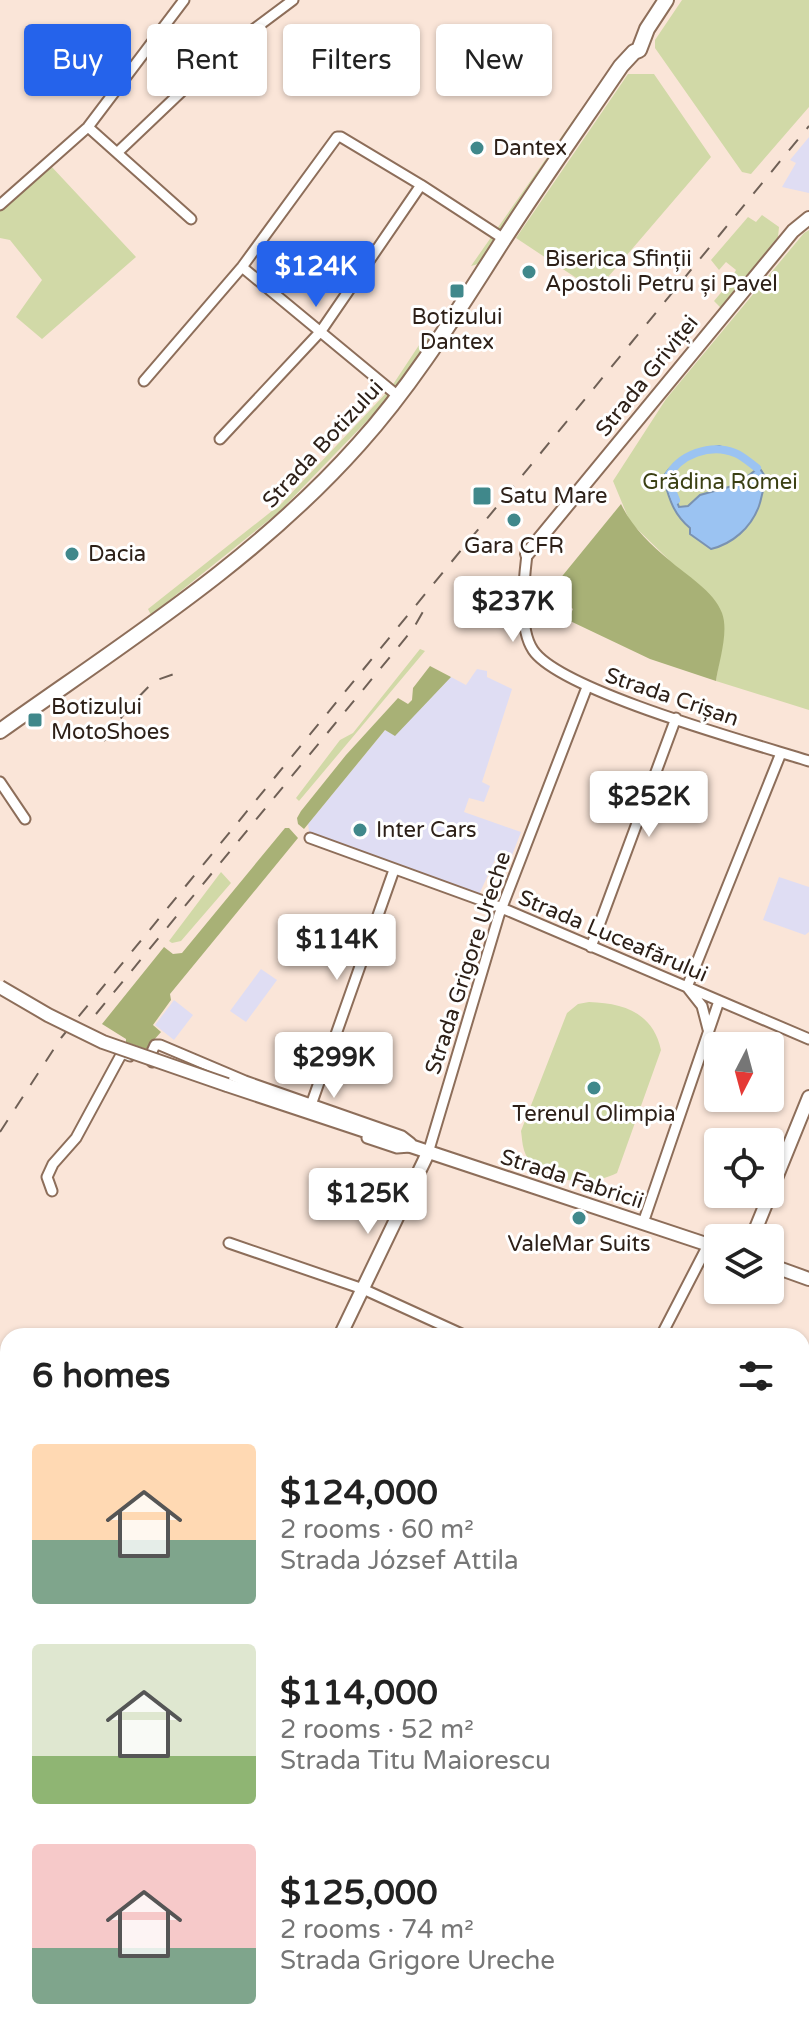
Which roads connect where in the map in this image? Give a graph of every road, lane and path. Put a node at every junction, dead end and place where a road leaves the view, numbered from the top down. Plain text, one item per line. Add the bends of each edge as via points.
1 (184, 0) edge
2 (293, 0) edge
3 (661, 2) edge
4 (88, 127) junction
5 (118, 152) junction
6 (421, 185) junction
7 (0, 205) edge
8 (191, 219) dead end
9 (804, 221) edge
10 (504, 239) junction
11 (242, 267) junction
12 (321, 331) junction
13 (144, 381) dead end
14 (398, 396) junction
15 (220, 439) dead end
16 (527, 554) joint
17 (587, 687) junction
18 (676, 718) junction
19 (0, 731) edge
20 (781, 753) junction
21 (809, 761) edge
22 (0, 782) edge
23 (25, 819) dead end
24 (310, 838) dead end
25 (394, 870) junction
26 (502, 908) junction
27 (591, 947) junction
28 (0, 987) edge
29 (687, 987) junction
30 (719, 1001) junction
31 (708, 1029) junction
32 (809, 1039) edge
33 (154, 1065) junction
34 (809, 1097) edge
35 (311, 1105) junction
36 (414, 1146) junction
37 (428, 1153) junction
38 (784, 1159) edge
39 (52, 1191) dead end
40 (643, 1223) junction
41 (229, 1243) dead end
42 (704, 1244) edge
43 (704, 1262) edge
44 (784, 1270) edge
45 (809, 1279) edge
46 (363, 1289) junction
47 (344, 1328) edge
48 (448, 1328) edge
49 (666, 1328) edge

1 - 4 street
2 - 5 street via 222,53
3 - 10 main road, Strada Botizului
4 - 5 street
4 - 7 street
5 - 8 street
6 - 10 street
6 - 11 street via 337,137
6 - 12 street
9 - 16 street, Strada Griviței
10 - 14 main road, Strada Botizului
11 - 12 street
11 - 13 street
12 - 14 street
12 - 15 street
14 - 19 main road, Strada Botizului via 311,494 238,561
16 - 17 street, Strada Crișan via 524,606 531,648
17 - 18 street, Strada Crișan
17 - 26 street, Strada Grigore Ureche
18 - 20 street, Strada Crișan
18 - 27 street
20 - 21 street, Strada Crișan
20 - 29 street
22 - 23 street
24 - 25 street, Strada Luceafărului
25 - 26 street, Strada Luceafărului
25 - 35 street
26 - 27 street, Strada Luceafărului
26 - 37 street, Strada Grigore Ureche
27 - 29 street, Strada Luceafărului
28 - 36 street, Strada Fabricii, bridge via 103,1042
29 - 30 street, Strada Luceafărului
29 - 31 street via 702,1006
30 - 31 street
30 - 32 street, Strada Luceafărului
31 - 40 street
33 - 35 street, Strada Fabricii via 150,1056 160,1045
33 - 36 street, Strada Fabricii via 397,1148
33 - 39 street via 122,1053 76,1138 53,1164 47,1177
34 - 38 street
35 - 36 street, Strada Fabricii via 402,1136
36 - 37 street, Strada Fabricii
37 - 40 street, Strada Fabricii
37 - 46 street, Strada Grigore Ureche
40 - 42 street, Strada Fabricii
41 - 46 street
43 - 49 street
44 - 45 street
46 - 47 street, Strada Grigore Ureche
46 - 48 street

